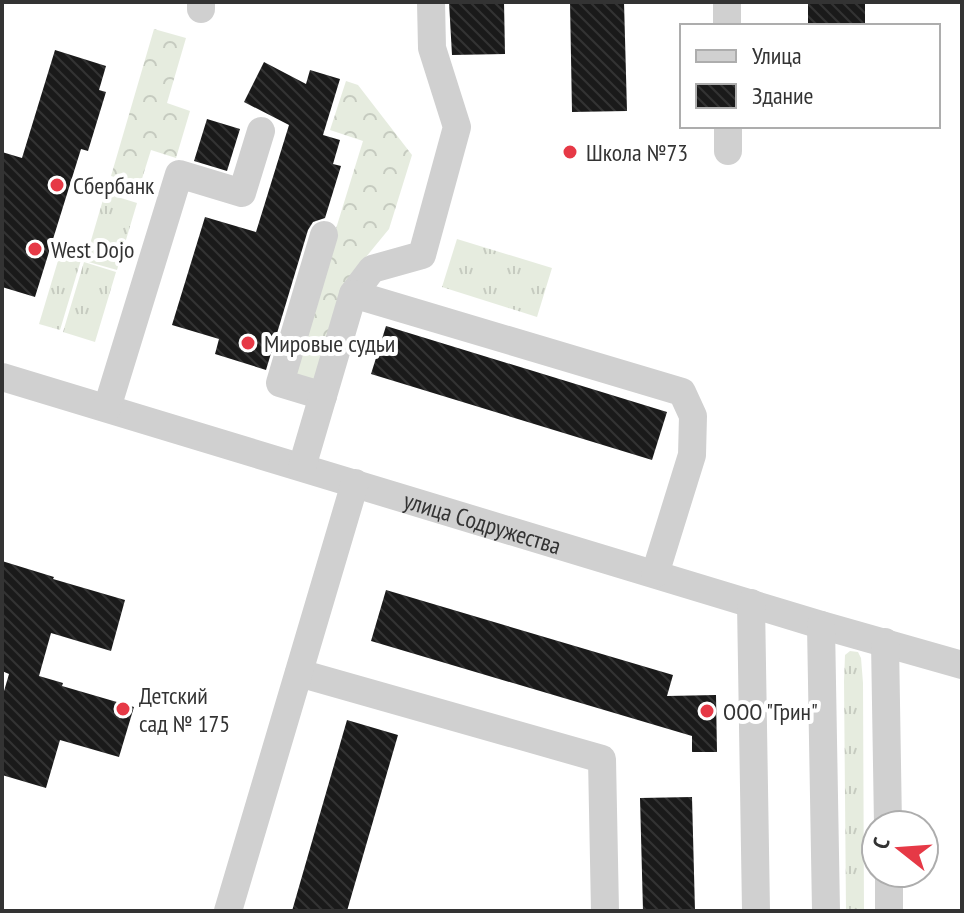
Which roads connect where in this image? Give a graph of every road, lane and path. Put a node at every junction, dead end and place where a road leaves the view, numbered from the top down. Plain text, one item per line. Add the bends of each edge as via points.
1 (431, 2) edge
2 (727, 2) edge
3 (727, 24) edge
4 (261, 131) dead end
5 (324, 235) dead end
6 (353, 294) junction
7 (2, 377) edge
8 (323, 396) junction
9 (107, 408) junction
10 (302, 467) junction
11 (355, 483) junction
12 (655, 574) junction
13 (751, 603) junction
14 (821, 625) junction
15 (885, 642) junction
16 (962, 665) edge
17 (299, 673) junction
18 (888, 809) edge
19 (889, 889) edge
20 (228, 911) edge
21 (605, 911) edge
22 (756, 911) edge
23 (826, 911) edge
24 (889, 911) edge

1 - 6 street via 432,48 457,127 422,255 372,269
2 - 3 street
4 - 9 street via 242,193 179,174
5 - 8 street via 280,383
6 - 8 street
6 - 12 street via 682,392 693,416 692,455
7 - 9 street, улица Содружества
8 - 10 street
9 - 10 street, улица Содружества
10 - 11 street, улица Содружества
11 - 12 street, улица Содружества
11 - 17 street
12 - 13 street, улица Содружества
13 - 14 street, улица Содружества
13 - 22 street
14 - 15 street, улица Содружества
14 - 23 street
15 - 16 street, улица Содружества
15 - 18 street
17 - 20 street
17 - 21 street via 602,759
19 - 24 street

